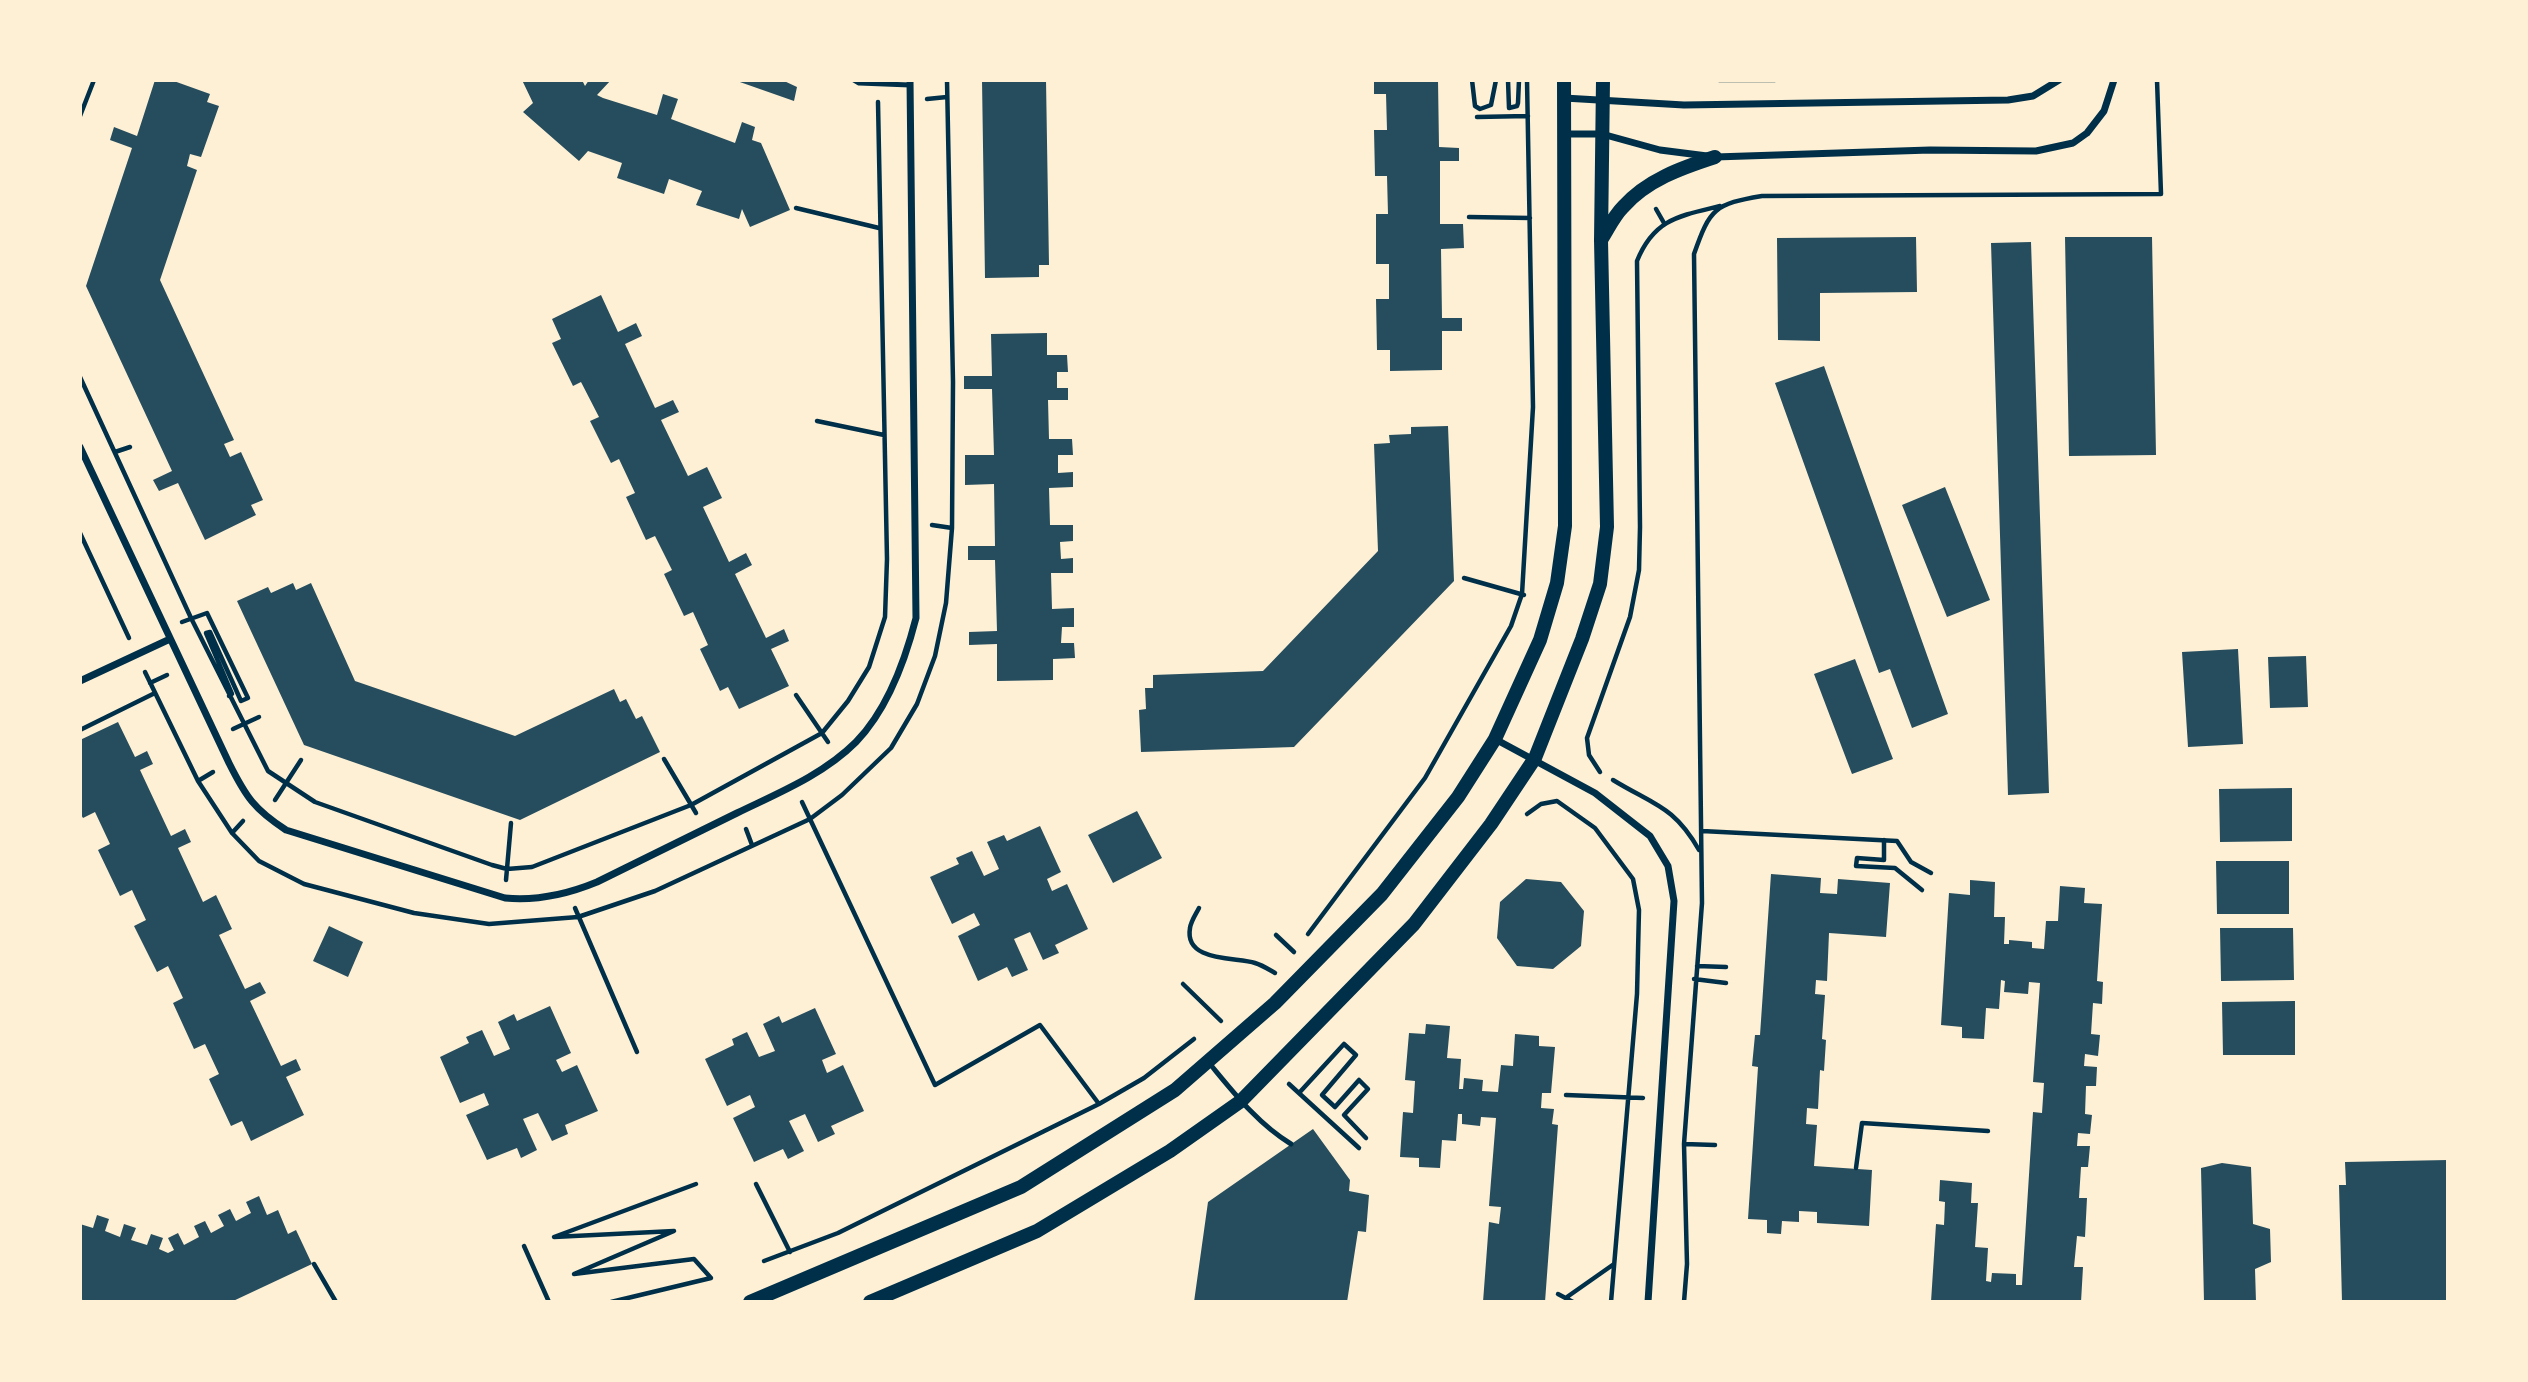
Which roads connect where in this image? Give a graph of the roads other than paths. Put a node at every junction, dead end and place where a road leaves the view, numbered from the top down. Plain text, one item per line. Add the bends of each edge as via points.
1 (854, 80) edge
2 (1564, 80) edge
3 (1603, 80) edge
4 (2059, 80) edge
5 (2114, 80) edge
6 (910, 83) edge
7 (1564, 98) junction
8 (1603, 99) junction
9 (1563, 134) junction
10 (1602, 134) junction
11 (1715, 158) junction
12 (1601, 240) junction
13 (80, 447) edge
14 (170, 639) junction
15 (80, 681) edge
16 (1494, 739) junction
17 (1535, 758) junction
18 (1208, 1061) junction
19 (1241, 1101) junction
20 (1291, 1144) dead end
21 (750, 1301) edge
22 (870, 1301) edge
23 (1648, 1301) edge

1 - 6 lane
2 - 7 main road
3 - 8 main road
4 - 8 street via 2033,96 2008,100 1684,106
5 - 11 street via 2104,111 2087,133 2073,143 2036,151
6 - 14 street via 916,618 907,654 877,715 839,757 794,785 571,893 505,898 286,830 255,807
7 - 8 street
7 - 9 main road
8 - 10 main road
9 - 10 street
9 - 16 main road via 1565,526 1557,583 1540,640
10 - 11 street via 1660,150
10 - 12 main road
11 - 12 main road via 1644,187 1621,208
12 - 17 main road via 1607,527 1600,584
13 - 14 street
14 - 15 street
16 - 17 street
16 - 18 main road via 1458,797 1382,894 1275,1003
17 - 19 main road via 1414,924
17 - 23 street via 1595,793 1650,836 1668,866 1674,901
18 - 19 lane
18 - 21 main road via 1175,1090 1021,1187
19 - 20 lane via 1276,1136
19 - 22 main road via 1170,1151 1037,1231

